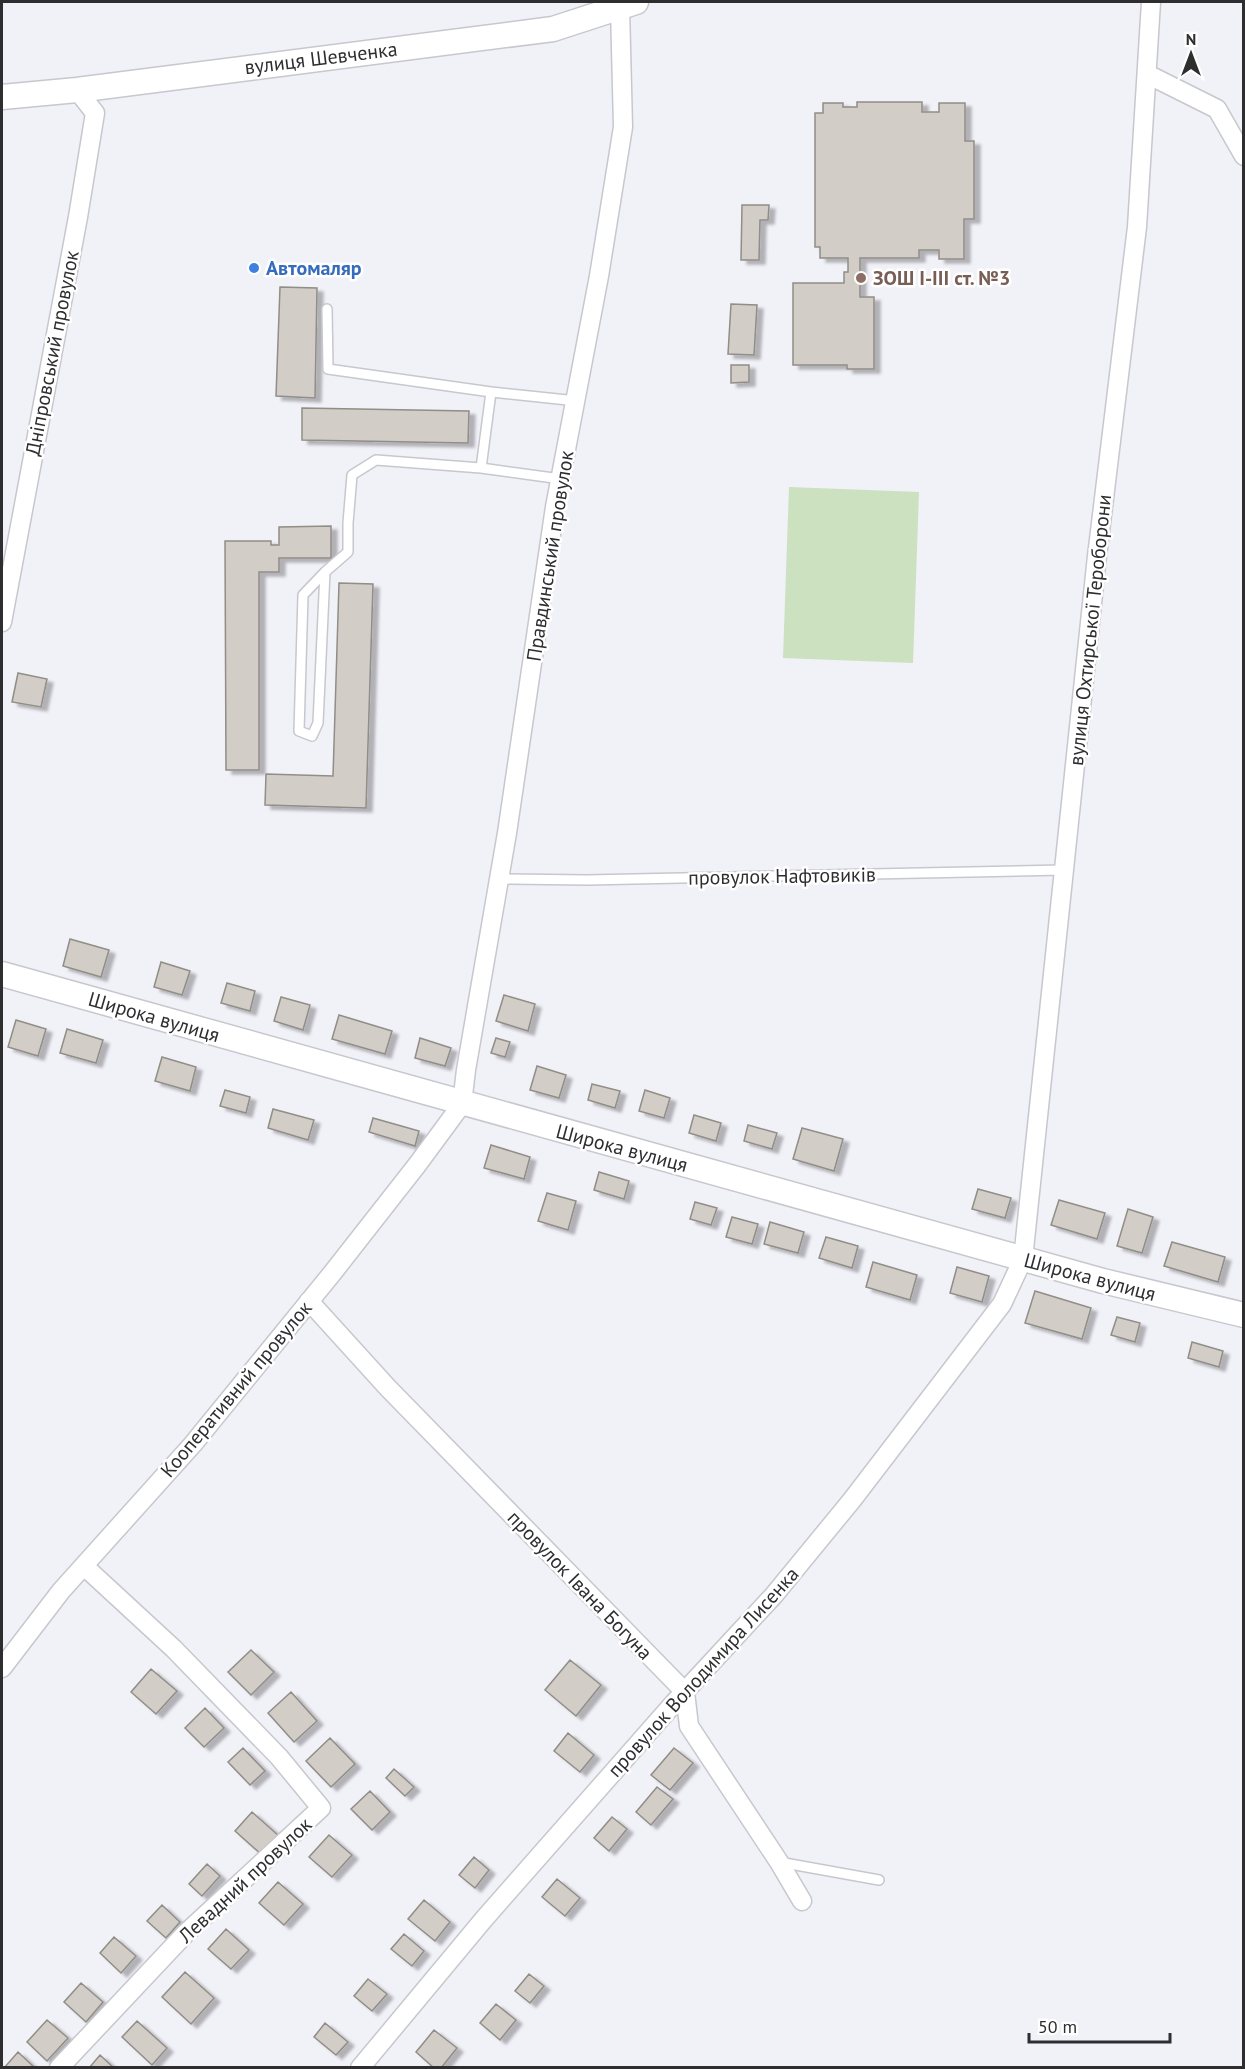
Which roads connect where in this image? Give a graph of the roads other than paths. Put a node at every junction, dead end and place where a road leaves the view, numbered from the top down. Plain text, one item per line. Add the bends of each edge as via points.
1 (1151, 2) edge
2 (628, 5) edge
3 (1147, 74) junction
4 (77, 90) junction
5 (2, 97) edge
6 (1244, 156) edge
7 (327, 309) dead end
8 (491, 392) junction
9 (577, 401) junction
10 (481, 468) junction
11 (561, 479) junction
12 (325, 572) junction
13 (2, 622) edge
14 (1064, 870) junction
15 (499, 879) junction
16 (2, 974) edge
17 (462, 1104) junction
18 (1023, 1259) junction
19 (309, 1301) junction
20 (1244, 1315) edge
21 (84, 1566) junction
22 (2, 1668) edge
23 (685, 1692) junction
24 (779, 1862) junction
25 (879, 1880) dead end
26 (802, 1901) dead end
27 (59, 2067) edge
28 (360, 2067) edge

1 - 3 street, вулиця Охтирської Тероборони
2 - 4 street, вулиця Шевченка via 553,29
2 - 9 street, Правдинський провулок via 623,127
3 - 6 street via 1217,109
3 - 14 street, вулиця Охтирської Тероборони via 1137,227
4 - 5 street, вулиця Шевченка
4 - 13 street, Дніпровський провулок via 95,113
7 - 8 lane via 328,369
8 - 9 lane
8 - 10 lane
9 - 11 street, Правдинський провулок
10 - 11 lane
10 - 12 lane via 376,460 352,475 348,552
11 - 15 street, Правдинський провулок
12 - 12 lane via 318,723 312,736 299,730 303,595
14 - 15 lane, провулок Нафтовиків
14 - 18 street, вулиця Охтирської Тероборони
15 - 17 street, Правдинський провулок
16 - 17 street, Широка вулиця
17 - 18 street, Широка вулиця
17 - 19 street, Кооперативний провулок
18 - 20 street, Широка вулиця
18 - 23 street, провулок Володимира Лисенка via 1002,1304 852,1500 774,1595
19 - 21 street, Кооперативний провулок via 193,1444
19 - 23 street, провулок Івана Богуна via 388,1388
21 - 22 street, Кооперативний провулок
21 - 27 street, Левадний провулок via 182,1657 279,1757 321,1808 186,1933
23 - 24 street via 689,1726
23 - 28 street, провулок Володимира Лисенка via 484,1919
24 - 25 lane
24 - 26 street

